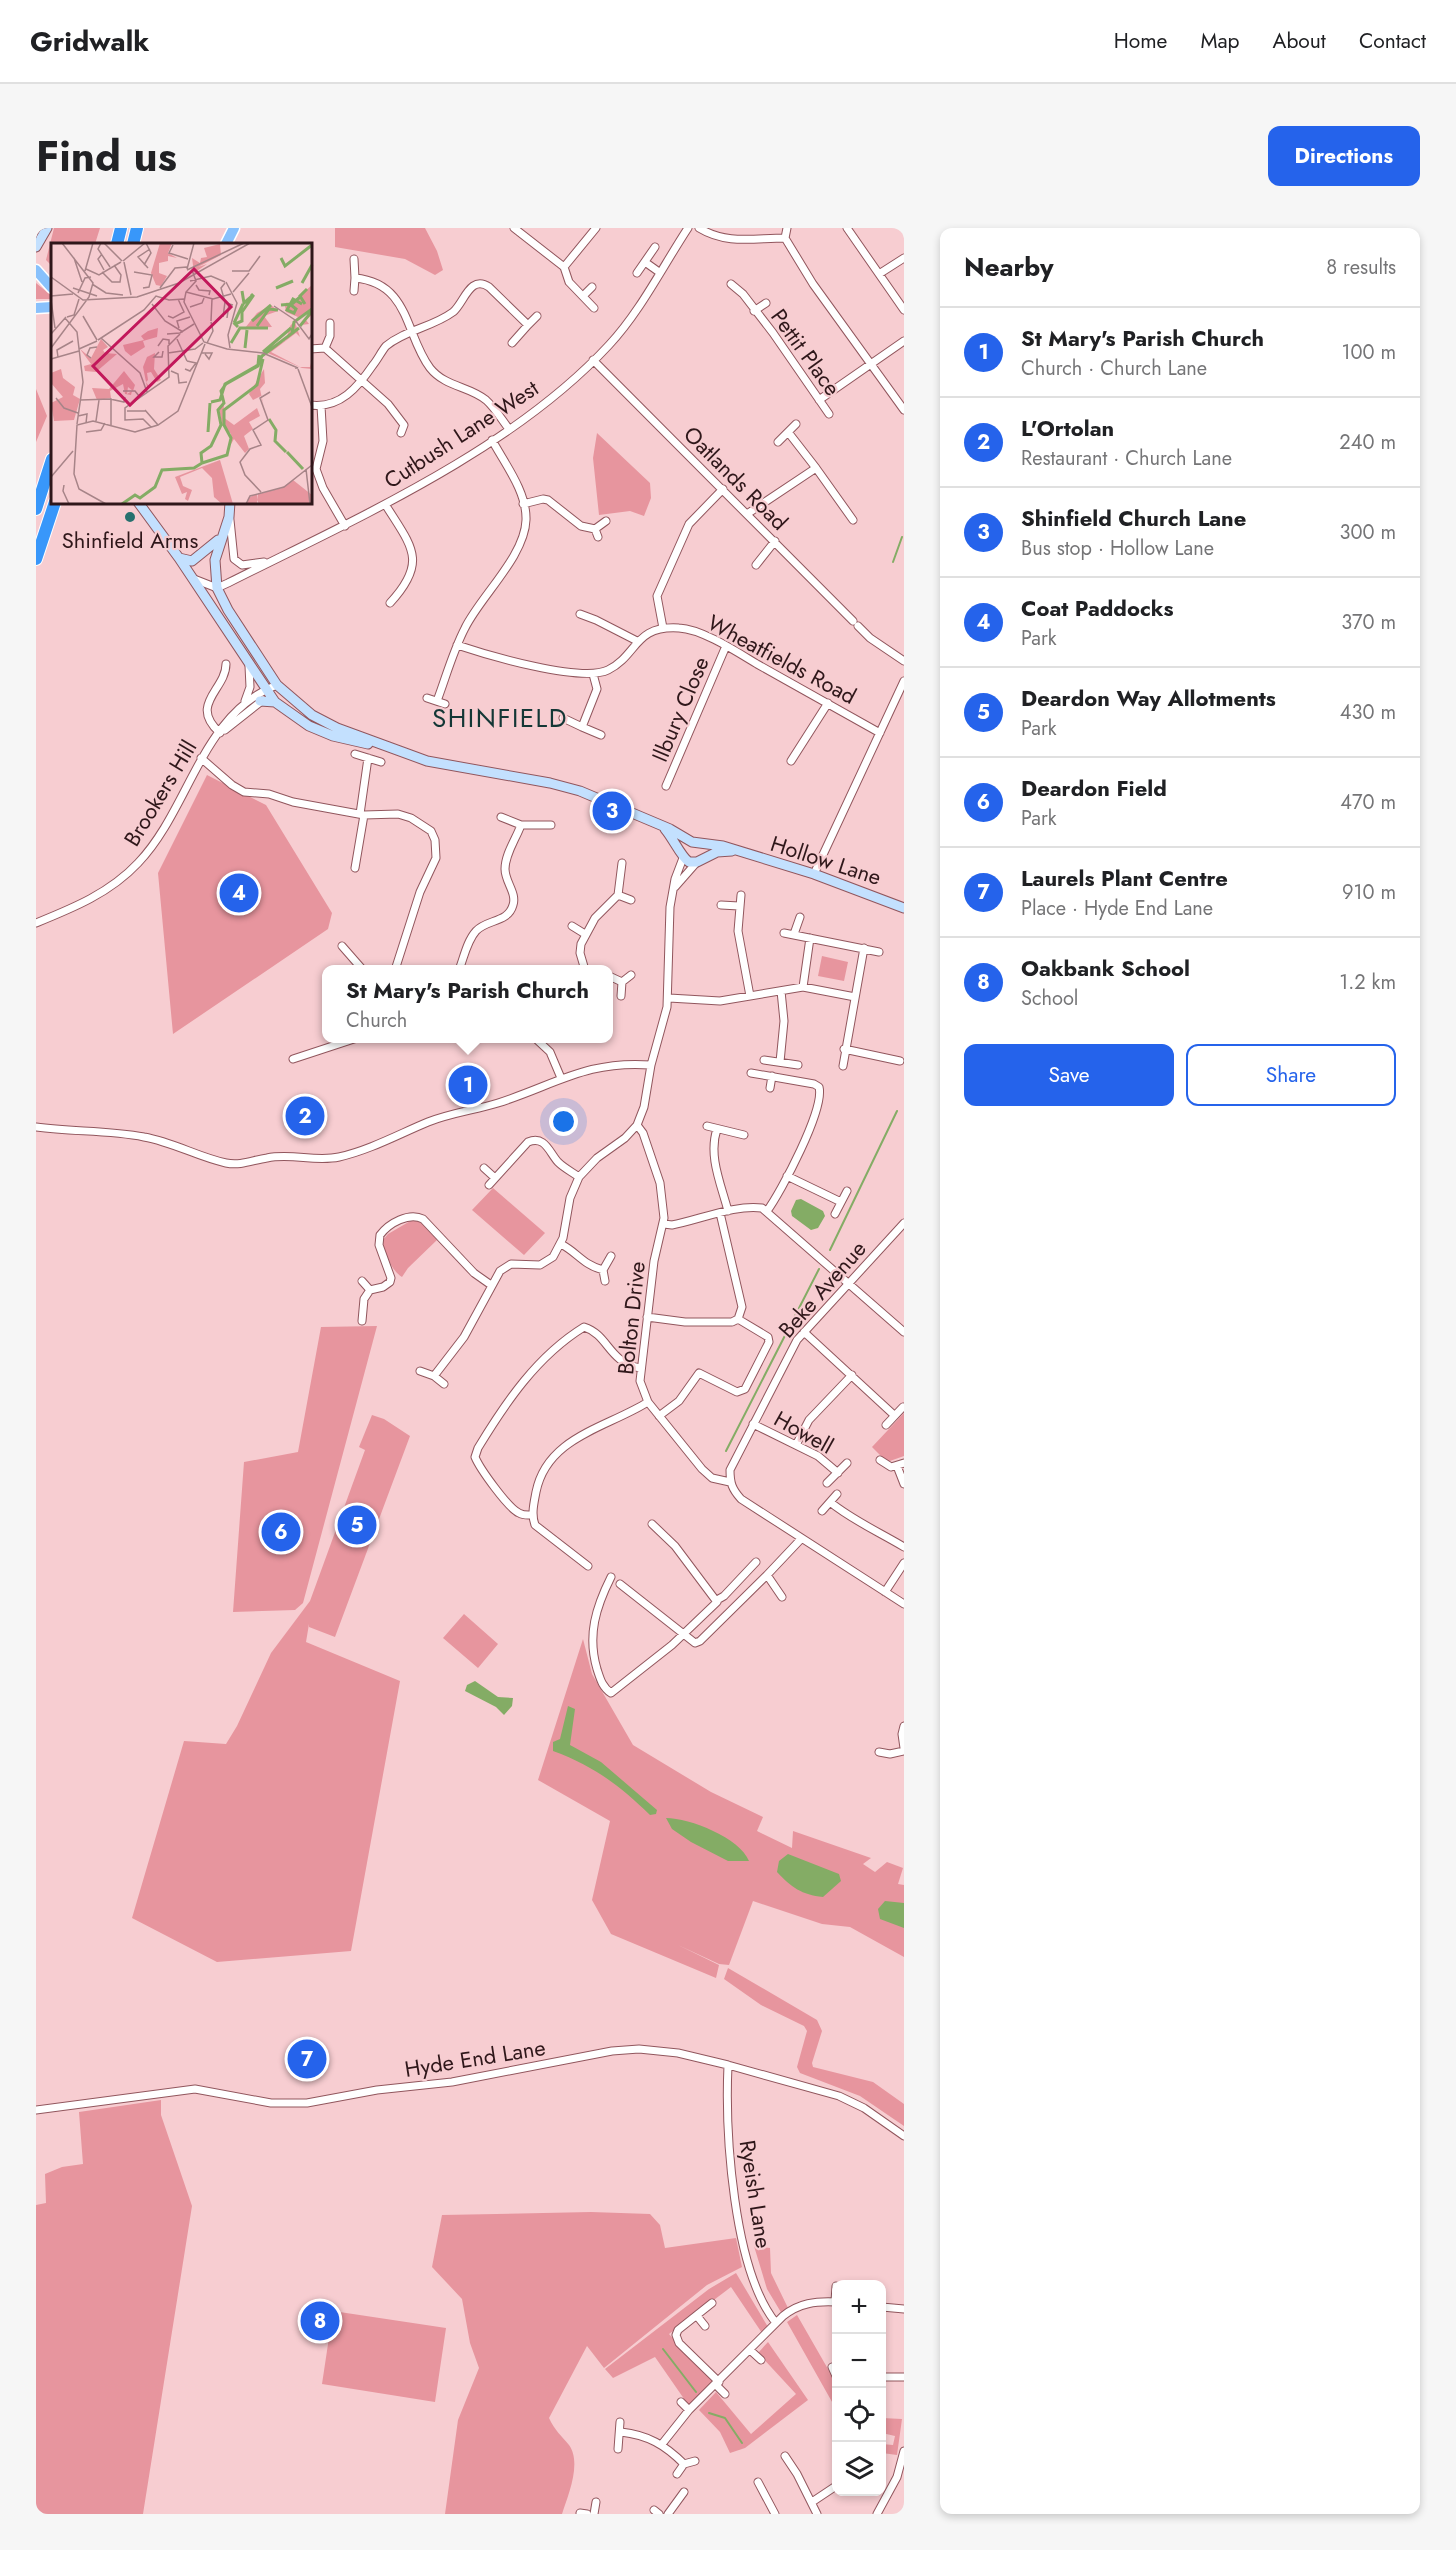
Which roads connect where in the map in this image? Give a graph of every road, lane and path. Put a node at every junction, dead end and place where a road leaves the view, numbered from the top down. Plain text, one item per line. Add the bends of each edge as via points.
1 (47, 228) edge
2 (121, 228) edge
3 (137, 228) edge
4 (234, 228) edge
5 (240, 228) edge
6 (596, 228) edge
7 (688, 228) edge
8 (699, 228) edge
9 (787, 228) edge
10 (847, 228) edge
11 (518, 230) edge
12 (785, 238) junction
13 (117, 243) edge
14 (133, 243) edge
15 (226, 243) edge
16 (235, 243) edge
17 (36, 247) edge
18 (655, 247) dead end
19 (904, 258) edge
20 (354, 259) dead end
21 (645, 262) junction
22 (564, 267) junction
23 (36, 270) edge
24 (659, 272) junction
25 (637, 273) dead end
26 (879, 274) junction
27 (355, 278) junction
28 (731, 284) dead end
29 (51, 287) edge
30 (592, 287) dead end
31 (354, 291) dead end
32 (583, 296) junction
33 (766, 303) dead end
34 (51, 307) edge
35 (36, 308) edge
36 (594, 308) dead end
37 (904, 310) edge
38 (754, 311) junction
39 (537, 316) dead end
40 (330, 323) dead end
41 (528, 326) junction
42 (413, 331) junction
43 (904, 341) edge
44 (512, 343) dead end
45 (325, 348) junction
46 (312, 350) edge
47 (593, 360) junction
48 (870, 364) junction
49 (360, 380) junction
50 (819, 400) junction
51 (312, 405) edge
52 (321, 406) junction
53 (904, 410) edge
54 (829, 414) dead end
55 (796, 424) dead end
56 (509, 429) junction
57 (788, 432) junction
58 (401, 433) dead end
59 (492, 440) junction
60 (778, 442) dead end
61 (51, 462) edge
62 (816, 468) junction
63 (313, 469) edge
64 (723, 489) junction
65 (54, 504) edge
66 (139, 504) edge
67 (230, 504) edge
68 (385, 504) junction
69 (523, 504) junction
70 (36, 509) edge
71 (747, 514) junction
72 (230, 517) junction
73 (853, 520) dead end
74 (606, 521) dead end
75 (345, 526) junction
76 (595, 529) junction
77 (222, 536) junction
78 (598, 537) dead end
79 (775, 541) junction
80 (179, 558) junction
81 (36, 559) edge
82 (275, 560) junction
83 (756, 565) dead end
84 (192, 578) junction
85 (217, 588) junction
86 (390, 603) dead end
87 (580, 614) dead end
88 (663, 628) junction
89 (636, 641) junction
90 (457, 645) junction
91 (726, 646) junction
92 (904, 661) edge
93 (226, 664) dead end
94 (249, 666) junction
95 (593, 674) junction
96 (904, 681) edge
97 (277, 685) junction
98 (270, 695) junction
99 (427, 698) dead end
100 (260, 701) joint
101 (437, 701) junction
102 (828, 703) junction
103 (244, 704) junction
104 (445, 704) dead end
105 (563, 718) dead end
106 (582, 727) junction
107 (220, 733) junction
108 (880, 733) junction
109 (601, 735) dead end
110 (391, 748) junction
111 (355, 754) dead end
112 (201, 758) junction
113 (368, 758) junction
114 (791, 761) dead end
115 (381, 762) dead end
116 (666, 786) dead end
117 (362, 814) junction
118 (501, 817) dead end
119 (521, 825) junction
120 (551, 825) dead end
121 (662, 826) junction
122 (694, 842) junction
123 (734, 850) junction
124 (682, 854) junction
125 (698, 860) junction
126 (622, 863) dead end
127 (355, 868) dead end
128 (814, 874) junction
129 (673, 889) junction
130 (618, 895) junction
131 (741, 895) dead end
132 (631, 900) dead end
133 (721, 905) dead end
134 (738, 906) junction
135 (904, 908) edge
136 (800, 917) dead end
137 (36, 923) edge
138 (572, 926) dead end
139 (784, 933) dead end
140 (585, 934) junction
141 (794, 934) junction
142 (810, 938) junction
143 (342, 946) dead end
144 (864, 948) junction
145 (879, 952) dead end
146 (359, 965) edge
147 (396, 965) edge
148 (461, 965) edge
149 (584, 965) edge
150 (631, 975) dead end
151 (613, 978) edge
152 (622, 982) junction
153 (802, 987) junction
154 (781, 991) junction
155 (621, 996) dead end
156 (750, 996) junction
157 (669, 998) junction
158 (855, 998) junction
159 (342, 1043) edge
160 (541, 1043) edge
161 (844, 1049) junction
162 (293, 1059) dead end
163 (764, 1060) dead end
164 (900, 1061) dead end
165 (780, 1062) junction
166 (651, 1065) junction
167 (798, 1065) dead end
168 (843, 1066) dead end
169 (751, 1073) dead end
170 (772, 1076) junction
171 (561, 1078) junction
172 (770, 1088) dead end
173 (637, 1125) junction
174 (36, 1126) edge
175 (707, 1126) dead end
176 (717, 1129) junction
177 (744, 1135) dead end
178 (484, 1168) dead end
179 (787, 1176) junction
180 (579, 1177) junction
181 (495, 1178) junction
182 (489, 1185) dead end
183 (847, 1191) dead end
184 (841, 1202) junction
185 (767, 1211) junction
186 (724, 1212) junction
187 (836, 1214) dead end
188 (904, 1223) edge
189 (664, 1224) junction
190 (561, 1244) junction
191 (611, 1256) dead end
192 (603, 1270) junction
193 (362, 1281) dead end
194 (605, 1281) dead end
195 (850, 1284) junction
196 (491, 1285) junction
197 (370, 1290) junction
198 (647, 1317) junction
199 (738, 1319) junction
200 (362, 1321) dead end
201 (804, 1332) junction
202 (904, 1332) edge
203 (640, 1368) junction
204 (420, 1371) dead end
205 (852, 1375) junction
206 (434, 1376) junction
207 (444, 1384) dead end
208 (648, 1402) junction
209 (903, 1407) edge
210 (894, 1415) junction
211 (659, 1416) junction
212 (753, 1424) junction
213 (886, 1425) dead end
214 (796, 1445) junction
215 (880, 1460) dead end
216 (847, 1463) dead end
217 (901, 1464) edge
218 (837, 1473) junction
219 (730, 1482) junction
220 (827, 1483) dead end
221 (904, 1484) edge
222 (837, 1494) dead end
223 (830, 1502) junction
224 (822, 1511) dead end
225 (533, 1515) junction
226 (652, 1524) dead end
227 (801, 1539) junction
228 (904, 1547) edge
229 (756, 1562) dead end
230 (904, 1563) edge
231 (588, 1566) dead end
232 (767, 1575) junction
233 (610, 1577) dead end
234 (620, 1584) dead end
235 (885, 1592) junction
236 (782, 1597) dead end
237 (717, 1600) junction
238 (904, 1604) edge
239 (683, 1635) junction
240 (904, 1726) edge
241 (904, 1749) edge
242 (879, 1752) dead end
243 (728, 2065) junction
244 (36, 2110) edge
245 (904, 2136) edge
246 (832, 2302) edge
247 (712, 2303) dead end
248 (886, 2307) edge
249 (904, 2309) edge
250 (697, 2316) junction
251 (776, 2323) junction
252 (705, 2326) dead end
253 (750, 2350) junction
254 (761, 2360) dead end
255 (886, 2377) edge
256 (904, 2377) edge
257 (717, 2384) junction
258 (725, 2394) dead end
259 (681, 2402) dead end
260 (689, 2410) junction
261 (620, 2422) dead end
262 (621, 2432) junction
263 (662, 2444) junction
264 (618, 2449) dead end
265 (785, 2456) dead end
266 (904, 2456) edge
267 (695, 2461) dead end
268 (684, 2464) junction
269 (677, 2474) dead end
270 (758, 2482) dead end
271 (832, 2489) edge
272 (684, 2492) dead end
273 (596, 2502) dead end
274 (813, 2502) junction
275 (594, 2514) edge
276 (668, 2514) edge
277 (774, 2514) edge
278 (817, 2514) edge
279 (877, 2514) edge

1 - 17 main road
2 - 13 highway
3 - 14 highway
4 - 15 main road
5 - 16 main road
6 - 22 street
7 - 24 street, Cutbush Lane West
8 - 12 street via 723,239 740,241
9 - 12 street
10 - 26 street
11 - 22 street
12 - 48 street
18 - 21 street
19 - 26 street
20 - 27 street
21 - 24 street
21 - 25 street
22 - 32 street via 569,282
23 - 29 main road
24 - 47 street, Cutbush Lane West via 618,335
26 - 37 street
27 - 31 street
27 - 42 street via 370,279 382,286 397,302
28 - 38 street, Pettit Place
30 - 32 street
32 - 36 street
33 - 38 street, Pettit Place
34 - 35 main road
38 - 50 street, Pettit Place
39 - 41 street
40 - 45 street
41 - 42 street via 489,287 477,283 452,313
41 - 44 street
42 - 49 street via 384,348
42 - 56 street via 434,372 446,382 486,400
43 - 48 street
45 - 46 street
45 - 49 street
47 - 56 street, Cutbush Lane West
47 - 64 street, Oatlands Road
48 - 50 street
48 - 53 street
49 - 52 street via 338,403
49 - 58 street via 407,423
50 - 54 street, Pettit Place
51 - 52 street
52 - 63 street via 323,441
55 - 57 street
56 - 59 street, Cutbush Lane West
57 - 60 street
57 - 62 street
59 - 68 street, Cutbush Lane West
59 - 69 street
61 - 70 highway
62 - 71 street
62 - 73 street via 844,513
63 - 75 street
64 - 71 street, Oatlands Road
64 - 88 street via 689,524 657,596
65 - 81 highway
66 - 80 main road, Hollow Lane
67 - 72 main road
68 - 75 street, Cutbush Lane West
68 - 86 street via 410,547 414,563 402,590
69 - 76 street via 549,500 581,526
69 - 90 street via 526,521 521,539
71 - 79 street, Oatlands Road
72 - 77 main road
72 - 82 street, Cutbush Lane West via 231,550 237,563
74 - 76 street
75 - 82 street, Cutbush Lane West
76 - 78 street
77 - 80 main road via 192,561
77 - 85 main road via 214,560
79 - 83 street
79 - 92 street, Oatlands Road via 870,638
80 - 84 main road, Hollow Lane
82 - 85 street, Cutbush Lane West
84 - 85 street
84 - 94 main road, Hollow Lane
85 - 97 main road, Hollow Lane
87 - 89 street
88 - 89 street
88 - 91 street, Wheatfields Road via 682,627
89 - 95 street via 618,663
90 - 95 street via 542,667
90 - 101 street
91 - 102 street, Wheatfields Road
91 - 116 street, Ilbury Close
93 - 107 street via 212,694 207,717
94 - 98 main road, Hollow Lane
94 - 103 street, Brookers Hill via 250,687
95 - 106 street via 597,689
96 - 108 street
97 - 98 street, Brookers Hill
97 - 110 main road, Hollow Lane via 321,721
98 - 100 main road
98 - 103 street, Brookers Hill
98 - 110 main road, Hollow Lane via 299,720 327,734
99 - 101 street
100 - 107 street, Brookers Hill
101 - 104 street
102 - 108 street, Wheatfields Road
102 - 114 street
103 - 107 street, Brookers Hill
105 - 106 street
106 - 109 street
107 - 112 street, Brookers Hill
108 - 128 street
110 - 121 main road, Hollow Lane via 444,765 580,791
111 - 113 street
112 - 117 street via 244,792
112 - 137 street, Brookers Hill via 162,833 140,862 100,894
113 - 115 street
113 - 117 street
117 - 127 street
117 - 147 street via 390,813 411,818 431,831 435,840 435,858
118 - 119 street
119 - 120 street
119 - 148 street via 505,869 513,906 505,916 474,932
121 - 122 main road, Hollow Lane
121 - 124 main road, Hollow Lane
122 - 123 main road, Hollow Lane
122 - 124 main road via 685,844
122 - 125 main road via 702,850
123 - 125 main road, Hollow Lane
123 - 128 main road, Hollow Lane
124 - 125 main road via 689,862
124 - 129 street
125 - 129 street
126 - 130 street
128 - 135 main road, Hollow Lane
129 - 157 street via 669,916
130 - 132 street
130 - 140 street
131 - 134 street
133 - 134 street
134 - 156 street via 738,931
136 - 141 street
138 - 140 street
139 - 141 street
140 - 149 street via 580,952
141 - 142 street
142 - 144 street
142 - 153 street
143 - 146 street
144 - 145 street
144 - 158 street
150 - 152 street
151 - 152 street
152 - 155 street
153 - 154 street
153 - 158 street
154 - 156 street
154 - 165 street via 784,1022
156 - 157 street via 704,1001
157 - 166 street
158 - 161 street
159 - 162 street
160 - 171 street via 554,1058
161 - 164 street
161 - 168 street
163 - 165 street
165 - 167 street
166 - 171 street via 618,1064
166 - 173 street
169 - 170 street
170 - 172 street
170 - 179 street via 814,1084 821,1092 816,1115
171 - 174 street via 330,1158 279,1157 231,1164 148,1138
173 - 180 street
173 - 189 street, Bolton Drive via 660,1183
175 - 176 street
176 - 177 street
176 - 186 street via 714,1158
178 - 181 street
179 - 184 street
179 - 185 street
180 - 181 street via 559,1163 546,1144 533,1140
180 - 190 street via 570,1198
181 - 182 street
183 - 184 street
184 - 187 street
185 - 186 street via 754,1207
185 - 195 street
186 - 189 street
186 - 199 street via 742,1307
188 - 195 street, Beke Avenue
189 - 198 street, Bolton Drive via 654,1261
190 - 192 street via 585,1263
190 - 196 street via 548,1262 511,1264 500,1271
191 - 192 street
192 - 194 street
193 - 197 street
195 - 201 street, Beke Avenue
195 - 202 street
196 - 197 street via 416,1215 404,1218 380,1235 379,1245 391,1278 383,1287
196 - 206 street via 478,1315
197 - 200 street via 364,1299
198 - 199 street via 685,1322
198 - 203 street, Bolton Drive
199 - 211 street via 768,1337 769,1342 745,1389 737,1392 699,1373 680,1401
201 - 205 street
201 - 212 street, Beke Avenue via 791,1348
203 - 208 street, Bolton Drive
203 - 225 street via 620,1361 603,1341 584,1328 513,1393 475,1455 514,1510
204 - 206 street
205 - 210 street
205 - 214 street via 809,1420
206 - 207 street
208 - 211 street, Bolton Drive
208 - 225 street via 557,1451 540,1475
209 - 210 street
210 - 213 street
211 - 219 street, Bolton Drive via 702,1469 712,1478
212 - 214 street, Howell
212 - 219 street, Beke Avenue via 730,1470
214 - 218 street, Howell via 818,1456
215 - 217 street via 891,1467
216 - 218 street, Howell
217 - 221 street
218 - 220 street, Howell
219 - 227 street, Bolton Drive via 741,1498
222 - 223 street
223 - 224 street
223 - 228 street
225 - 231 street via 540,1530
226 - 237 street via 675,1546
227 - 232 street
227 - 235 street, Bolton Drive
229 - 237 street
230 - 235 street
232 - 236 street
232 - 239 street via 700,1641 694,1643
233 - 239 street via 596,1609 592,1640 601,1682 608,1692
234 - 239 street
235 - 238 street, Bolton Drive
237 - 239 street
240 - 241 street
241 - 242 street via 890,1754
243 - 244 street, Hyde End Lane via 662,2051 623,2049 452,2082 307,2103 271,2103 195,2089
243 - 245 street, Hyde End Lane via 852,2102
243 - 251 street, Ryeish Lane via 728,2132 737,2215 754,2279
246 - 251 street via 794,2307
247 - 250 street
248 - 249 street
250 - 252 street
250 - 257 street via 675,2335
251 - 253 street
253 - 254 street
253 - 257 street
255 - 256 street
257 - 258 street
257 - 260 street
259 - 260 street
260 - 263 street
261 - 262 street
262 - 263 street via 640,2434
262 - 264 street
263 - 268 street
265 - 274 street
266 - 279 street
267 - 268 street
268 - 269 street
270 - 277 street
271 - 274 street
272 - 276 street
273 - 275 street
274 - 278 street

